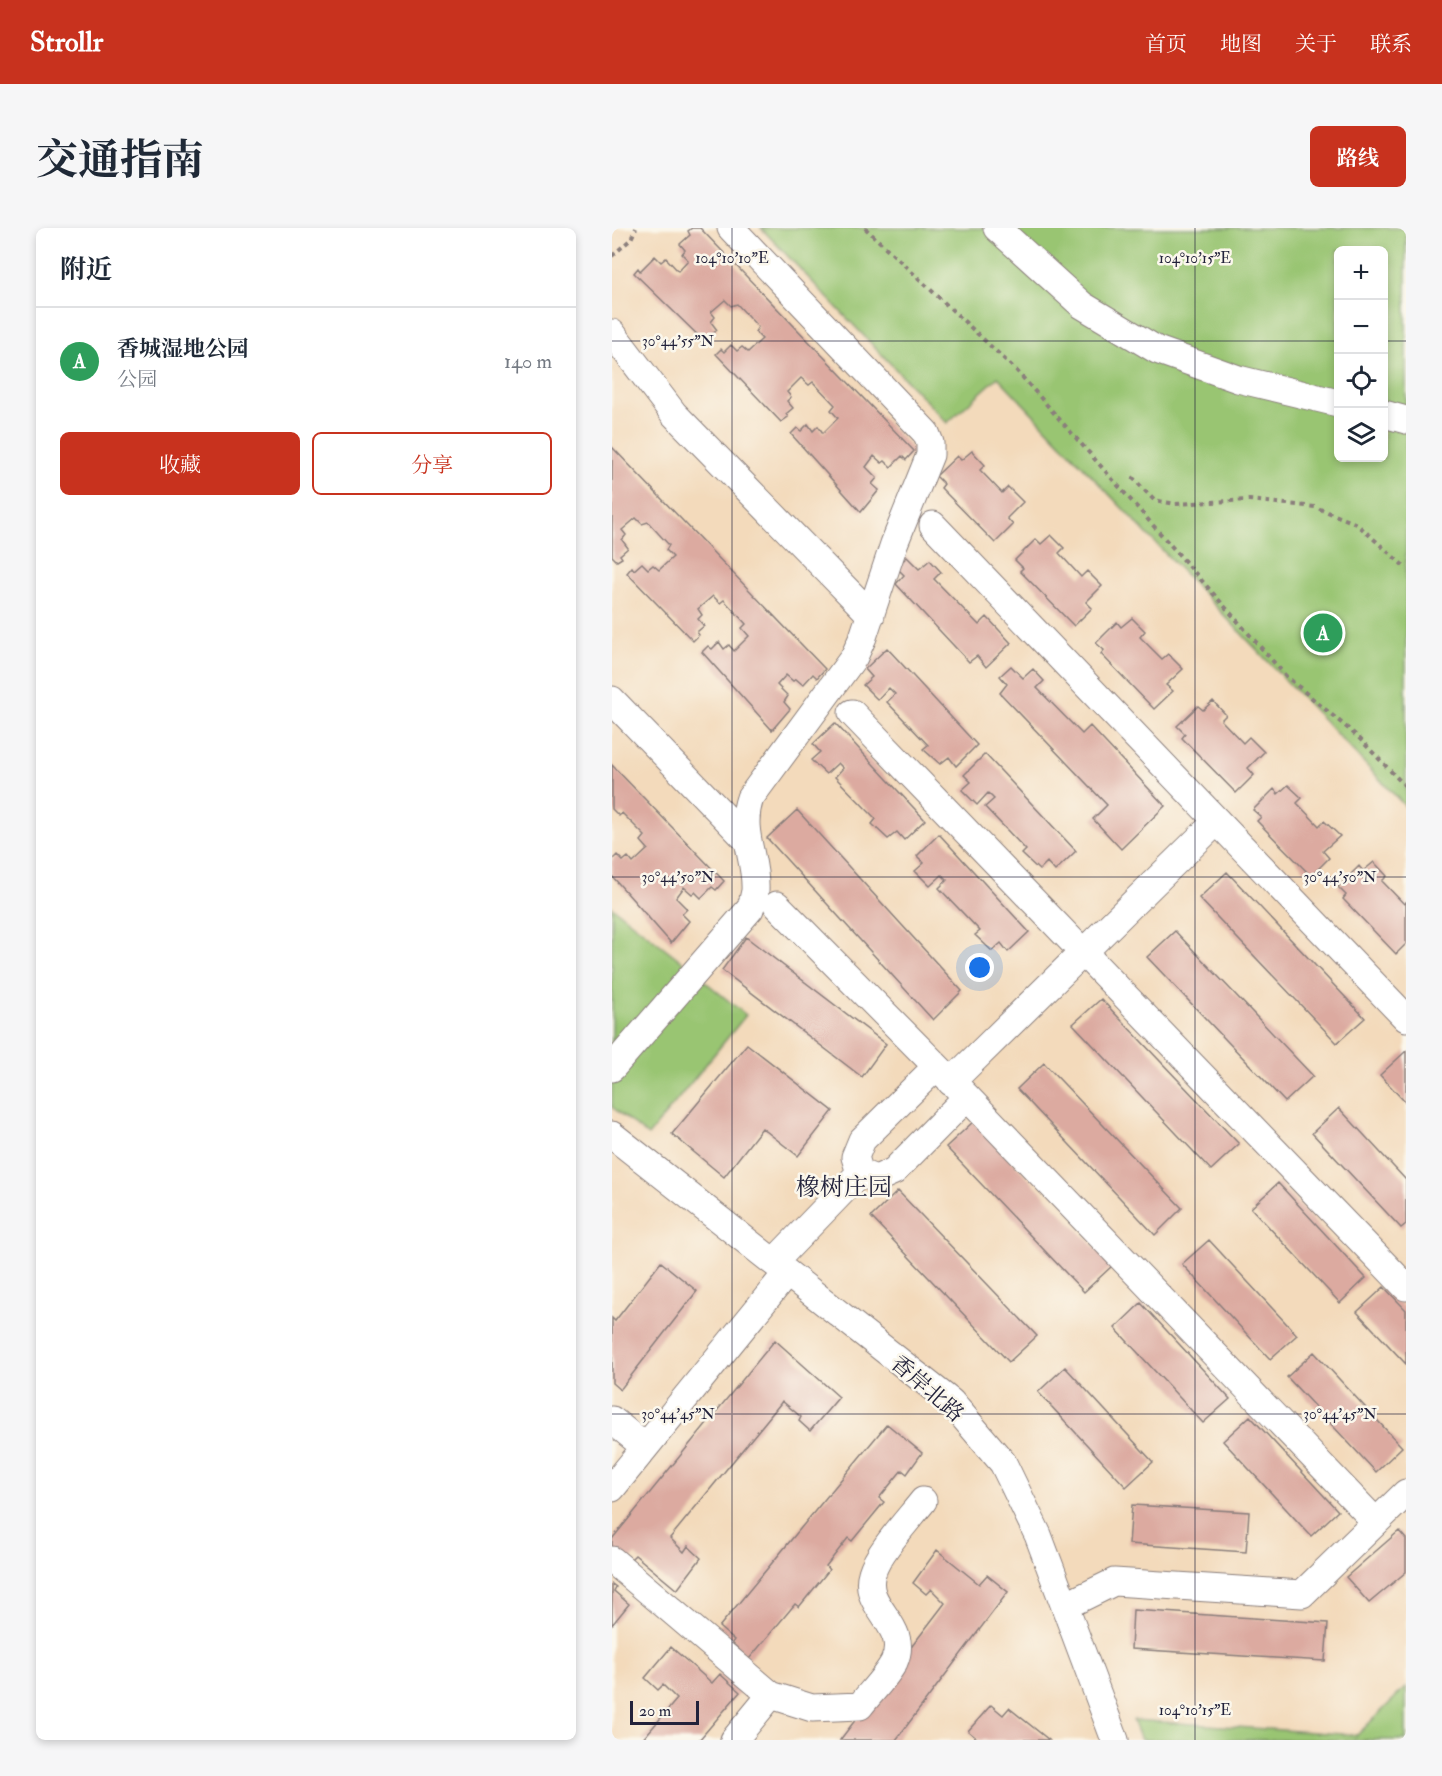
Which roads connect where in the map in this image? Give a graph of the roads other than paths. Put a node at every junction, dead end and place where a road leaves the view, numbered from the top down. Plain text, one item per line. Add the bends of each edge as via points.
1 (731, 228) edge
2 (997, 228) edge
3 (612, 333) edge
4 (1334, 402) edge
5 (1388, 415) edge
6 (1406, 420) edge
7 (933, 525) dead end
8 (871, 615) junction
9 (612, 700) edge
10 (852, 713) dead end
11 (1216, 821) junction
12 (748, 841) junction
13 (777, 905) dead end
14 (1083, 952) junction
15 (1406, 1018) edge
16 (612, 1068) edge
17 (951, 1082) junction
18 (612, 1135) edge
19 (860, 1173) junction
20 (780, 1268) junction
21 (1406, 1287) edge
22 (612, 1420) edge
23 (645, 1447) junction
24 (612, 1488) edge
25 (1406, 1493) edge
26 (923, 1501) dead end
27 (1376, 1522) junction
28 (612, 1560) edge
29 (1065, 1606) junction
30 (771, 1695) junction
31 (734, 1740) edge
32 (1115, 1740) edge

1 - 8 street via 927,433 930,455
2 - 4 street via 1082,305 1157,350 1238,379
3 - 8 street via 674,414
5 - 6 street
7 - 11 street
8 - 12 street via 854,657 750,798 745,826
9 - 12 street
10 - 14 street
11 - 14 street
11 - 15 street
12 - 16 street via 755,893 750,909
13 - 17 street
14 - 17 street
14 - 21 street
17 - 19 street via 862,1140 855,1157
17 - 19 street via 894,1171 876,1179
17 - 27 street
18 - 20 street, 香岸北路
19 - 20 street
20 - 23 street
20 - 29 street, 香岸北路 via 951,1402 1003,1463 1038,1535
22 - 23 street
23 - 24 street
25 - 27 street
26 - 30 street via 880,1557 872,1574 872,1595 898,1640 894,1662 860,1706 812,1708
27 - 29 street via 1302,1594 1114,1582
28 - 30 street
29 - 32 street, 香岸北路
30 - 31 street

